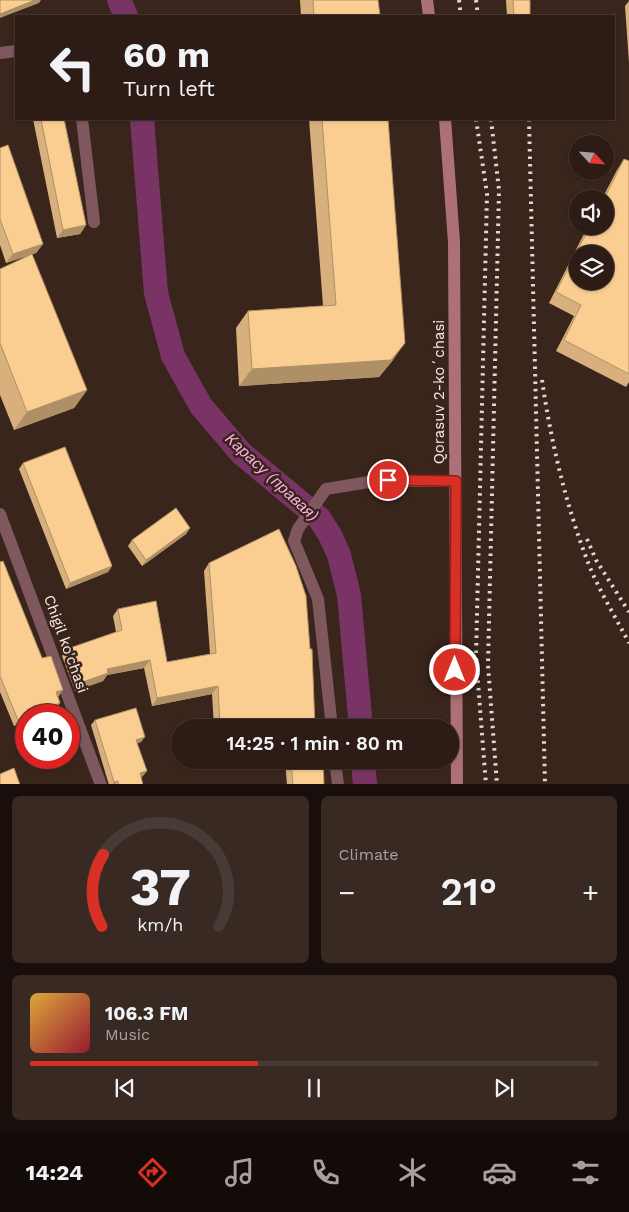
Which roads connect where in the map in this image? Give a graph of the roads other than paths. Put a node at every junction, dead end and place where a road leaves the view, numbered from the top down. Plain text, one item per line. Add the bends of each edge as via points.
1 (427, 0) edge
2 (429, 15) edge
3 (15, 51) edge
4 (0, 53) edge
5 (82, 120) edge
6 (444, 120) edge
7 (94, 222) dead end
8 (456, 481) junction
9 (0, 514) edge
10 (331, 719) edge
11 (336, 769) edge
12 (101, 784) edge
13 (338, 784) edge
14 (457, 784) edge

1 - 2 street
3 - 4 street
5 - 7 street
6 - 8 street, Qorasuv 2-koʻchasi via 454,242
8 - 10 street via 375,481 326,490 298,529 294,541 318,599
8 - 14 street, Qorasuv 2-koʻchasi
9 - 12 street, Chigil ko'chasi
11 - 13 street

